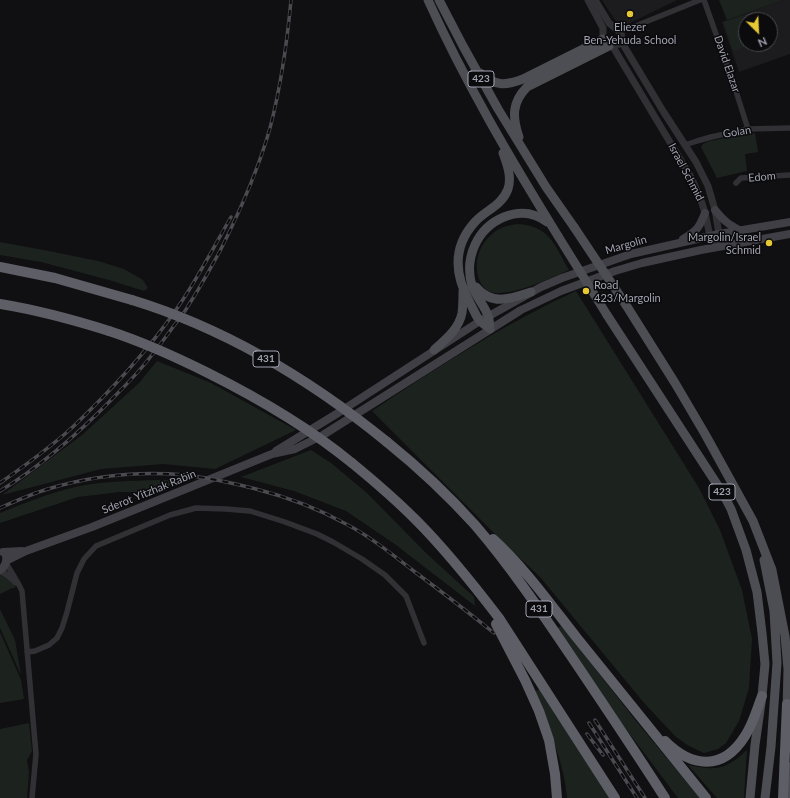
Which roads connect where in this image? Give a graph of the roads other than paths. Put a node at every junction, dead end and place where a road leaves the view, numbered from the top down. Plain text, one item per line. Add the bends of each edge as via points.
1 (428, 0) edge
2 (439, 0) edge
3 (588, 0) edge
4 (595, 0) edge
5 (700, 0) edge
6 (704, 0) edge
7 (619, 34) junction
8 (603, 36) junction
9 (611, 46) junction
10 (474, 67) junction
11 (790, 128) edge
12 (494, 129) junction
13 (748, 129) junction
14 (685, 146) junction
15 (527, 156) junction
16 (790, 175) edge
17 (736, 183) dead end
18 (715, 210) junction
19 (705, 213) junction
20 (790, 222) edge
21 (551, 225) junction
22 (739, 230) junction
23 (719, 234) junction
24 (790, 234) edge
25 (710, 236) junction
26 (677, 243) junction
27 (717, 247) junction
28 (0, 267) edge
29 (471, 278) junction
30 (462, 288) junction
31 (531, 292) junction
32 (0, 304) edge
33 (488, 316) junction
34 (480, 321) junction
35 (490, 329) junction
36 (434, 350) junction
37 (272, 454) junction
38 (447, 496) junction
39 (760, 541) junction
40 (33, 548) junction
41 (1, 551) edge
42 (6, 562) junction
43 (0, 571) edge
44 (22, 591) junction
45 (482, 596) junction
46 (424, 643) dead end
47 (27, 652) junction
48 (762, 696) junction
49 (787, 704) junction
50 (637, 714) junction
51 (551, 747) junction
52 (641, 762) junction
53 (32, 798) edge
54 (557, 798) edge
55 (560, 798) edge
56 (615, 798) edge
57 (665, 798) edge
58 (669, 798) edge
59 (706, 798) edge
60 (750, 798) edge
61 (766, 798) edge
62 (783, 798) edge
63 (789, 798) edge

1 - 12 main road, 423
2 - 10 main road, 423
3 - 8 street via 603,28
4 - 7 street, Israel Schmid
5 - 7 street
6 - 13 street, David Elazar
7 - 8 street via 610,28
7 - 9 street via 618,45
7 - 14 street, Israel Schmid
8 - 9 street via 605,43
8 - 10 main road via 513,83 493,82
9 - 15 main road via 527,87 522,92 514,108 518,135
9 - 19 street, Israel Schmid via 692,179
10 - 15 main road, 423
11 - 13 street, Golan
12 - 21 main road, 423
12 - 30 main road via 508,169 509,183 501,201 468,230 461,247 458,266
13 - 14 street, Golan
14 - 18 street, Israel Schmid via 708,186
15 - 39 main road, 423, bridge via 671,377 753,521
16 - 17 street, Edom via 741,178
18 - 22 main road via 727,224
18 - 23 street, Israel Schmid
19 - 25 street, Israel Schmid
19 - 26 main road via 700,226
20 - 22 main road, Margolin
21 - 29 main road via 541,217 523,213 511,214 496,221 482,232 474,246 471,255
21 - 48 main road, 423, bridge via 722,492 730,509 746,550 757,592 765,664
22 - 23 main road, Margolin
23 - 25 main road, Margolin
23 - 27 street, Israel Schmid
24 - 27 main road, Margolin
25 - 26 main road, Margolin
25 - 27 street, Israel Schmid
26 - 31 main road, Margolin via 608,261
27 - 35 main road, Margolin via 665,257 614,271 540,300
28 - 38 highway, 431, bridge via 56,278 152,306 230,340 323,394 351,414 402,454
29 - 31 main road via 484,295 496,300
29 - 33 main road via 472,287
30 - 34 main road
30 - 36 main road via 461,318 450,335
31 - 33 main road, Margolin
32 - 45 highway, bridge via 59,317 139,342 199,368 299,424 352,463 417,520
33 - 34 main road, Margolin
33 - 35 main road
34 - 35 main road
34 - 36 main road, Sderot Yitzhak Rabin
35 - 37 main road, Sderot Yitzhak Rabin via 323,435 301,447
36 - 37 main road, Sderot Yitzhak Rabin
37 - 40 main road, Sderot Yitzhak Rabin via 92,527
38 - 50 highway via 505,550
38 - 52 highway, 431 via 475,525 518,580
39 - 49 main road via 772,570 785,636 788,668
39 - 61 main road, 423 via 774,611 777,663
40 - 41 main road, Sderot Yitzhak Rabin via 16,552
40 - 42 main road, Sderot Yitzhak Rabin
41 - 42 main road, Sderot Yitzhak Rabin via 6,556
42 - 43 main road, Sderot Yitzhak Rabin
42 - 44 street
43 - 44 street via 12,579
44 - 47 street
45 - 51 highway via 525,680
45 - 56 highway via 499,618
46 - 47 street via 406,596 385,575 333,542 250,511 196,508 170,515 96,546 84,559 77,572 67,612 57,638 49,645
47 - 53 street via 36,754
48 - 50 highway via 753,722 736,749 725,757 711,762 699,761 683,754
48 - 60 main road, 423
49 - 62 highway
49 - 63 main road
50 - 59 highway
51 - 54 highway
51 - 55 highway
52 - 57 highway, 431
52 - 58 highway

